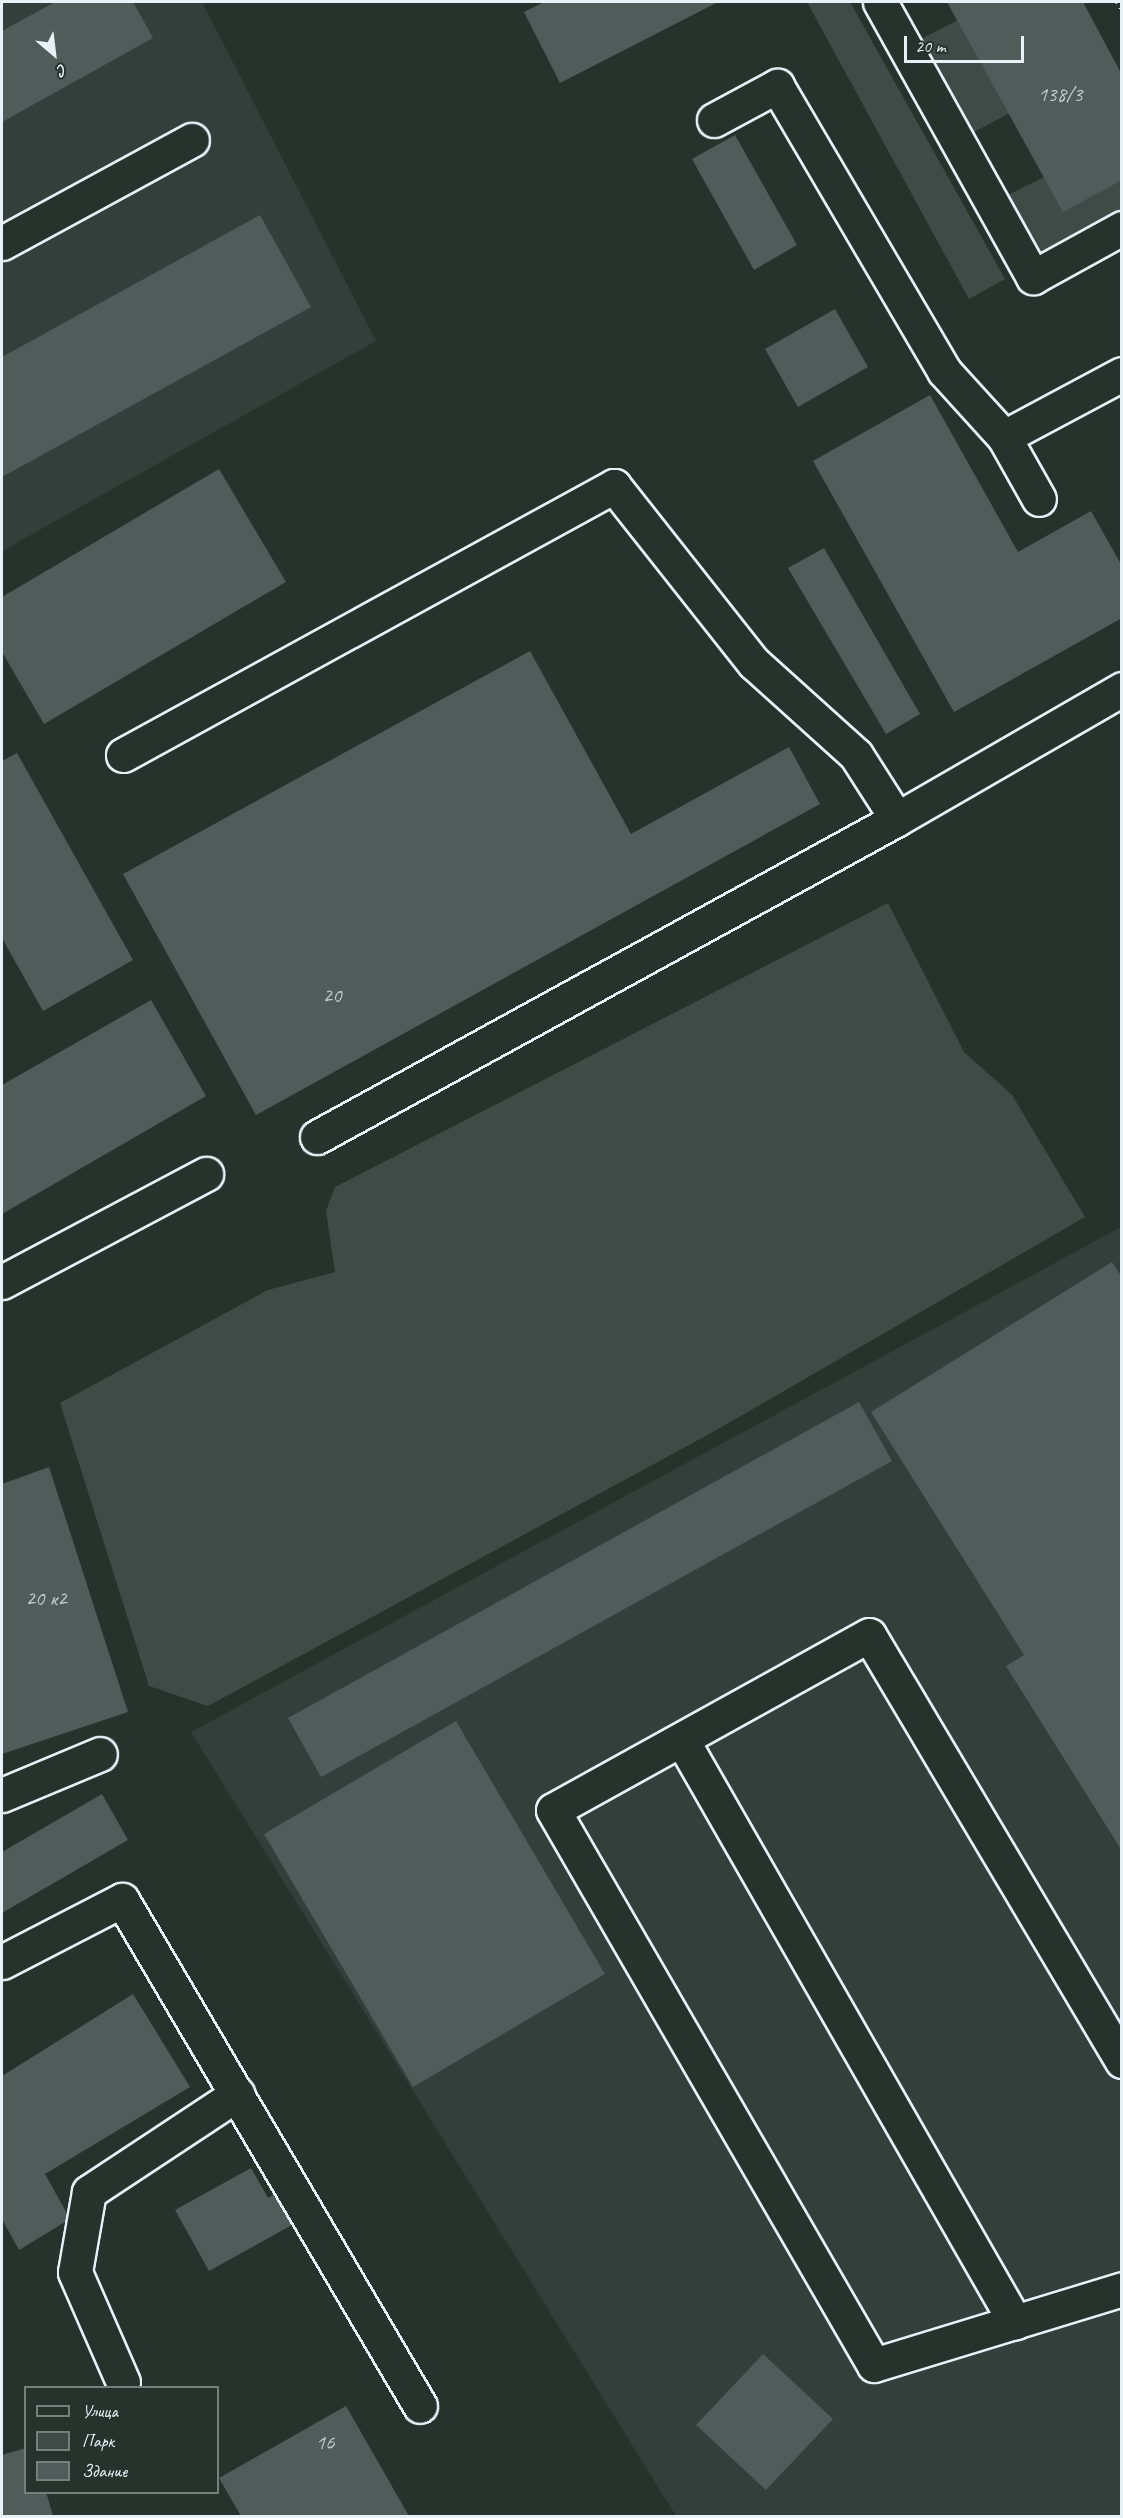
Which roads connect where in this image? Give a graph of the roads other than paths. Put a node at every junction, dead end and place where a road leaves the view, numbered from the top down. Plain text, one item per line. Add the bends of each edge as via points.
1 (880, 2) edge
2 (714, 120) dead end
3 (192, 140) dead end
4 (1122, 228) edge
5 (2, 243) edge
6 (1122, 374) edge
7 (1004, 437) junction
8 (1039, 499) dead end
9 (1122, 689) edge
10 (123, 754) dead end
11 (897, 819) junction
12 (317, 1137) dead end
13 (206, 1174) dead end
14 (2, 1282) edge
15 (682, 1740) junction
16 (100, 1754) dead end
17 (2, 1795) edge
18 (2, 1962) edge
19 (1122, 2061) edge
20 (237, 2094) junction
21 (1122, 2289) edge
22 (1015, 2322) junction
23 (123, 2382) dead end
24 (420, 2406) dead end

1 - 4 lane via 1033,277
2 - 7 lane via 777,86 944,371
3 - 5 lane
6 - 7 lane
7 - 8 lane
9 - 11 lane
10 - 11 lane via 614,486 754,663 856,754
11 - 12 lane
13 - 14 lane
15 - 19 lane via 869,1635
15 - 22 lane
15 - 22 lane via 553,1810 874,2365
16 - 17 lane
18 - 20 lane via 122,1900
20 - 23 lane via 89,2192 75,2272
20 - 24 lane
21 - 22 lane

